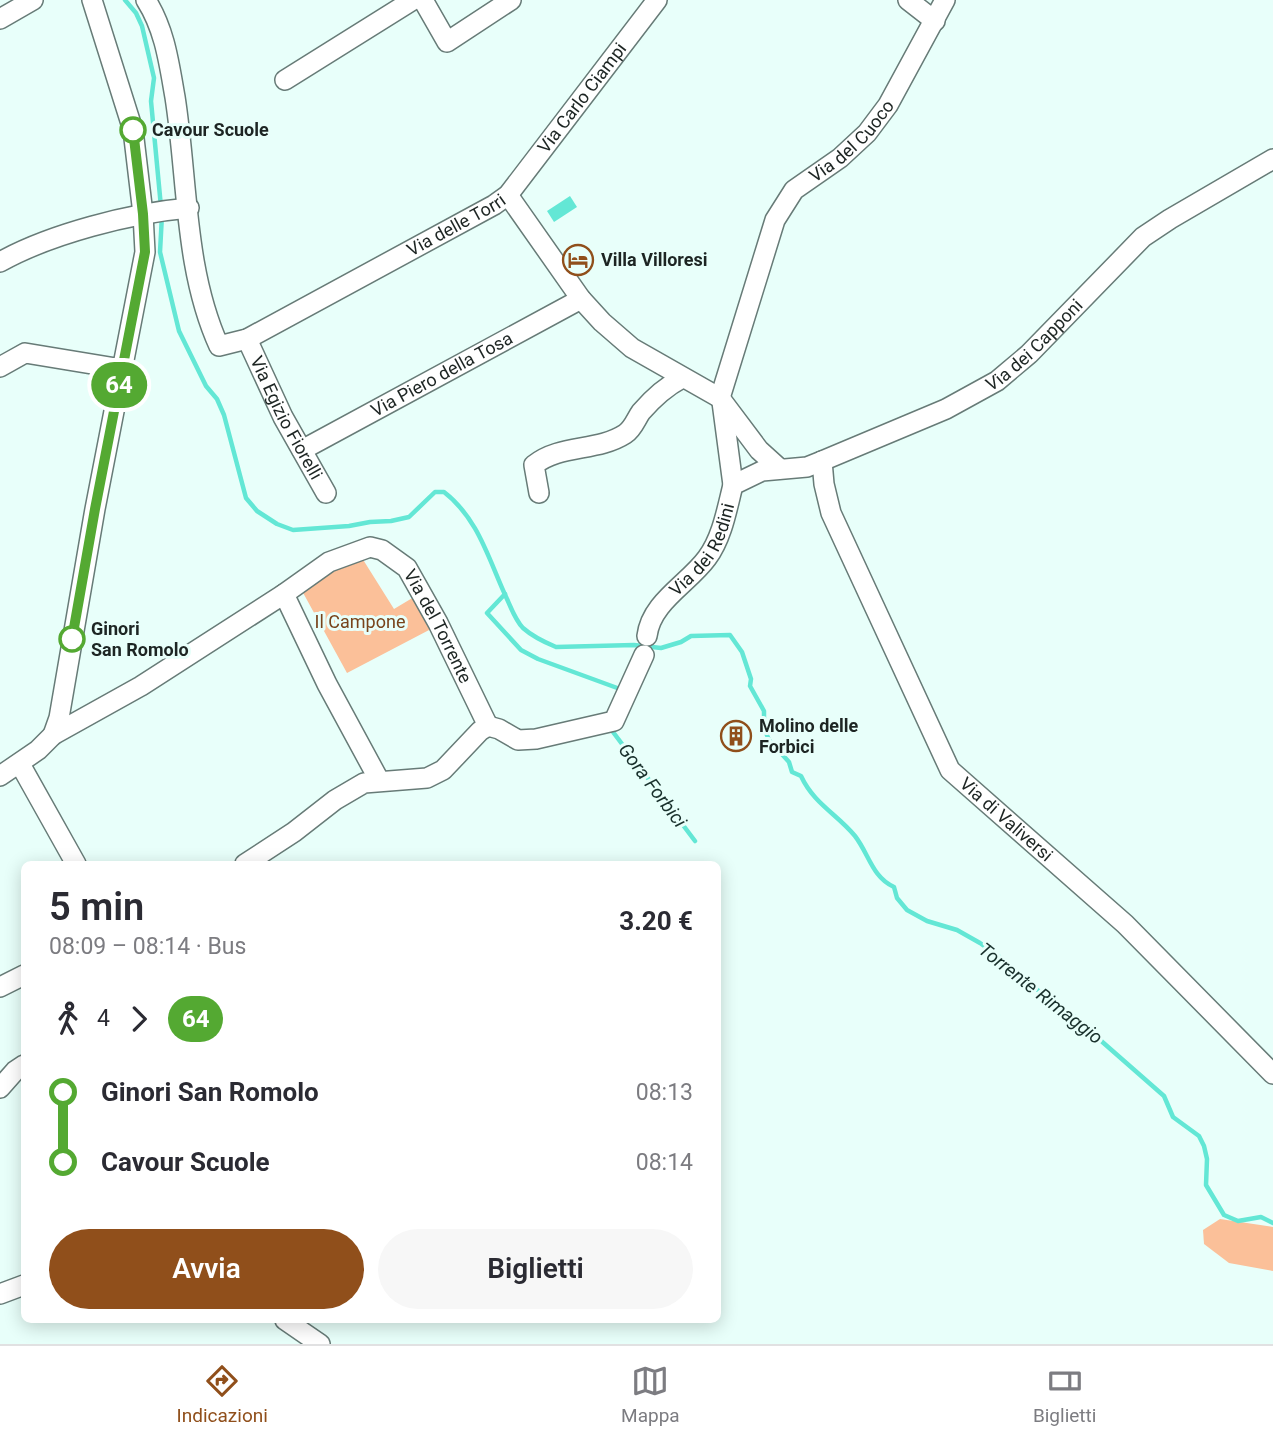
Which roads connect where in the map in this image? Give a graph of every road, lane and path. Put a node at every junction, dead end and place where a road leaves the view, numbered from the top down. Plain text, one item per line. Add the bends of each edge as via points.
1 (33, 0) edge
2 (92, 0) edge
3 (146, 0) edge
4 (413, 0) edge
5 (423, 0) edge
6 (511, 0) edge
7 (657, 0) edge
8 (908, 0) edge
9 (945, 0) edge
10 (0, 19) edge
11 (935, 21) junction
12 (285, 80) dead end
13 (1273, 159) edge
14 (508, 195) junction
15 (183, 208) junction
16 (150, 213) junction
17 (0, 262) edge
18 (581, 299) junction
19 (247, 339) junction
20 (0, 368) edge
21 (122, 369) junction
22 (682, 378) junction
23 (721, 400) junction
24 (302, 450) junction
25 (822, 461) junction
26 (771, 470) junction
27 (733, 485) junction
28 (326, 493) dead end
29 (539, 493) dead end
30 (284, 594) junction
31 (488, 726) junction
32 (53, 735) junction
33 (20, 764) junction
34 (0, 776) edge
35 (379, 780) junction
36 (74, 861) edge
37 (250, 861) edge
38 (21, 976) edge
39 (0, 987) edge
40 (21, 1073) edge
41 (1273, 1074) edge
42 (0, 1087) edge
43 (21, 1286) edge
44 (0, 1294) edge
45 (289, 1323) edge
46 (320, 1344) edge

1 - 10 street
2 - 16 street via 133,130
3 - 15 street via 169,61
4 - 12 street
5 - 6 street via 447,41
7 - 14 street, Via Carlo Ciampi
8 - 11 street
9 - 11 street, Via del Cuoco
11 - 23 street, Via del Cuoco via 888,106 867,133 794,190 775,220
13 - 25 street, Via dei Capponi via 1143,237 997,382 946,409
14 - 18 street, Via delle Torri
14 - 19 street, Via delle Torri
15 - 16 street
15 - 19 street via 219,346
16 - 17 street via 64,236
16 - 21 street
18 - 22 street, Via delle Torri via 632,348
18 - 24 street, Via Piero della Tosa
19 - 24 street, Via Egizio Fiorelli
20 - 21 street via 25,353
21 - 32 street
22 - 23 street, Via delle Torri
22 - 29 street via 660,390 629,432 610,442 546,456 534,465
23 - 26 street, Via delle Torri
23 - 27 street
24 - 28 street, Via Egizio Fiorelli
25 - 26 street, Via dei Capponi
25 - 41 street, Via di Valiversi via 831,513 950,770 1125,924
26 - 27 street, Via dei Redini
27 - 31 street, Via dei Redini via 725,519 708,556 649,623 646,645 614,721 518,740
30 - 31 street, Via del Torrente via 329,562 370,547 382,551 407,568
30 - 32 street, Via del Torrente via 141,686
30 - 35 street
31 - 35 street via 434,775
32 - 33 street, Via del Torrente
33 - 34 street, Via del Torrente
33 - 36 street
35 - 37 street via 353,788
38 - 39 street
40 - 42 street
43 - 44 street
45 - 46 street

